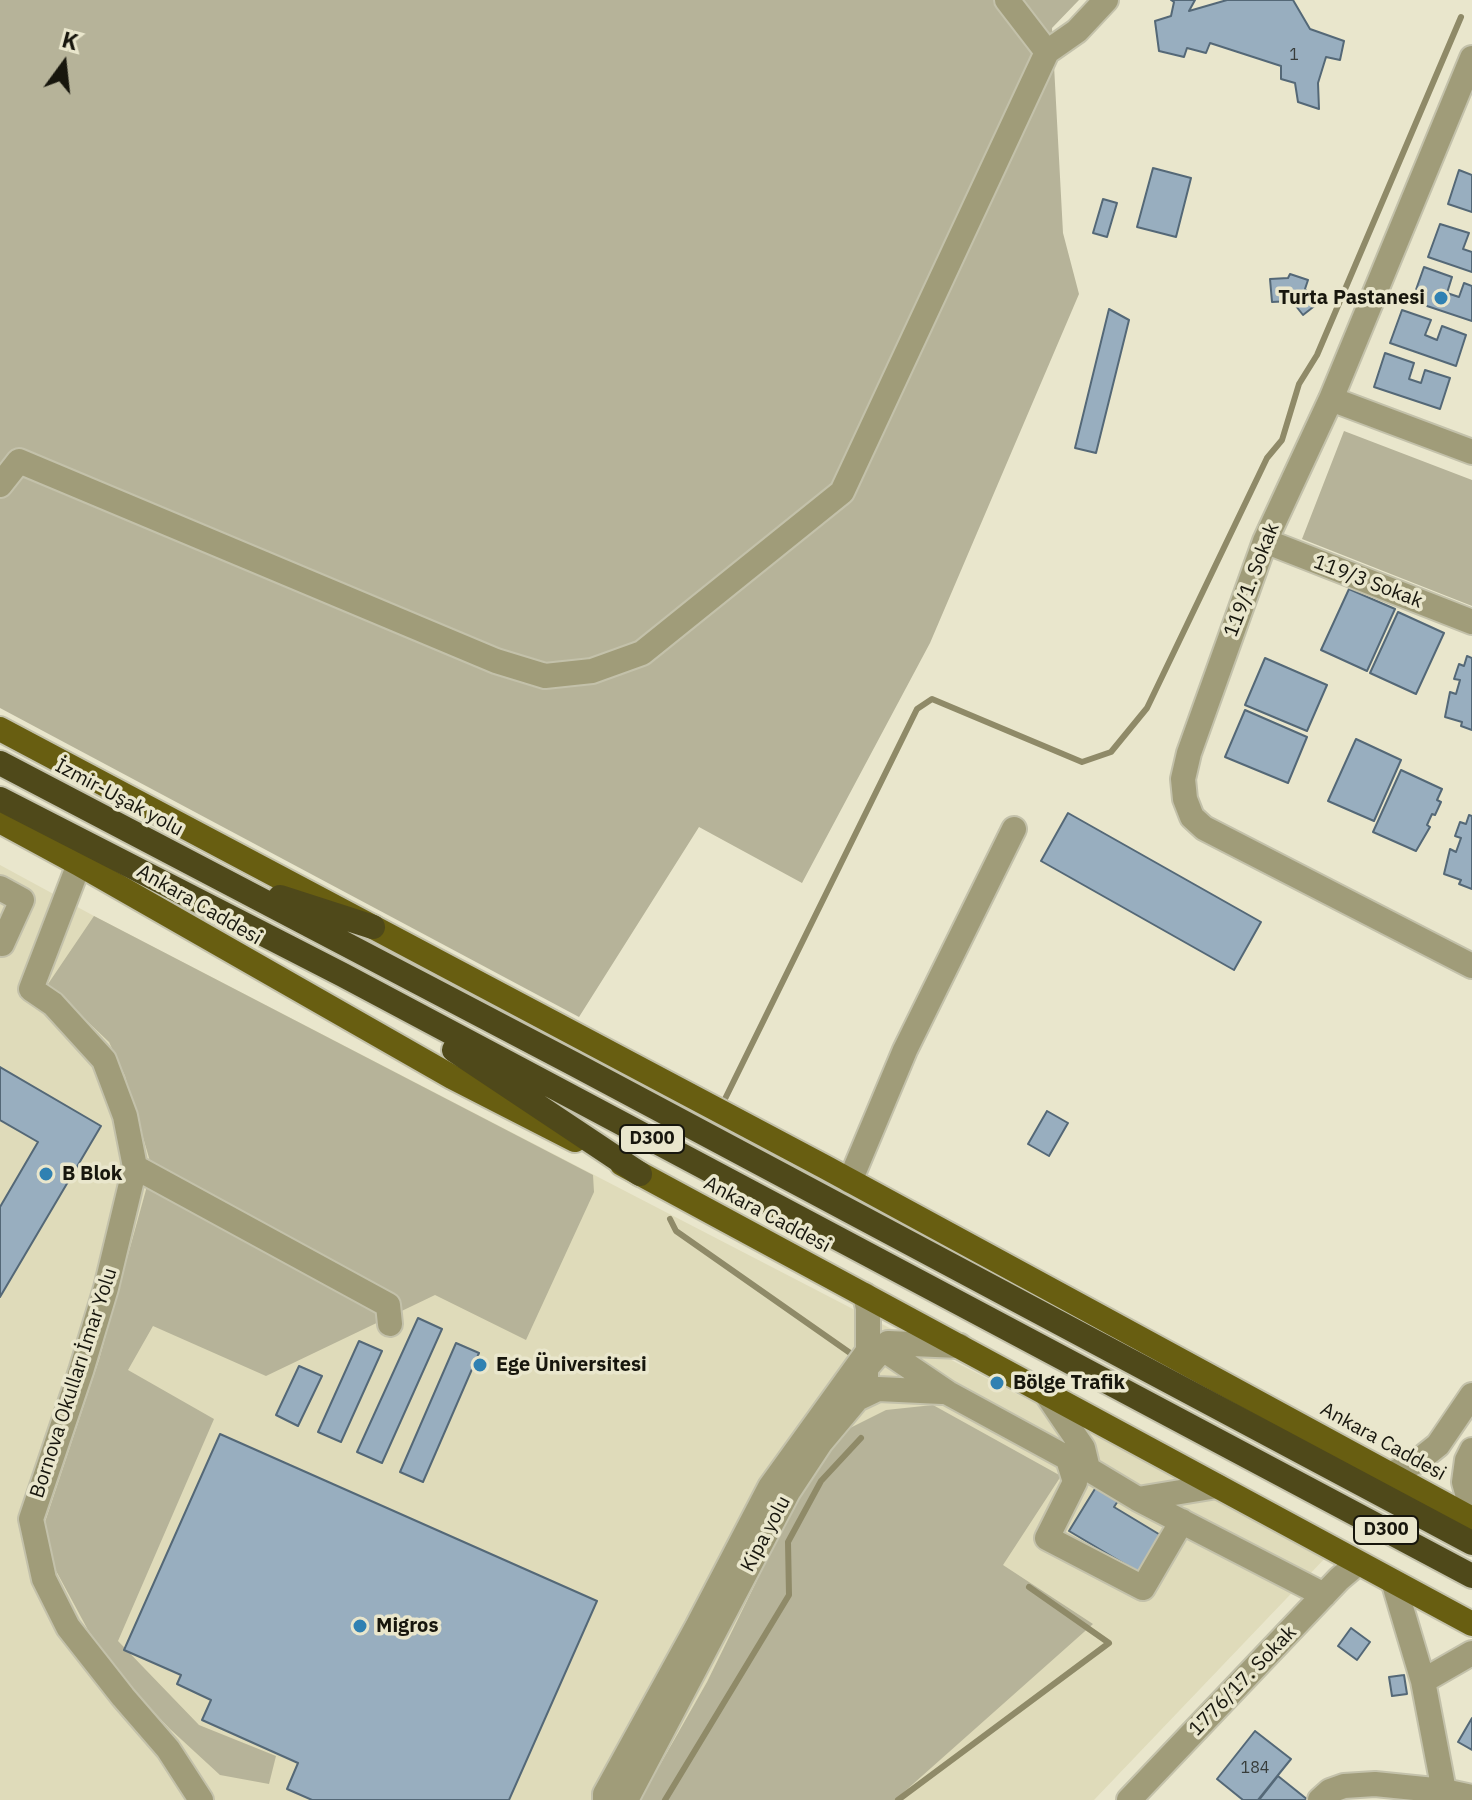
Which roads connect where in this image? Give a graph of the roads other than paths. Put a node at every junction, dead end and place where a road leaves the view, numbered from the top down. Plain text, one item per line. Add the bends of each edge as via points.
1 (1007, 0) edge
2 (1106, 0) edge
3 (1047, 52) junction
4 (1472, 58) edge
5 (1464, 97) edge
6 (1331, 399) junction
7 (1472, 452) edge
8 (0, 485) edge
9 (1265, 541) junction
10 (1472, 622) edge
11 (0, 729) edge
12 (0, 763) edge
13 (0, 799) edge
14 (0, 821) edge
15 (1014, 829) dead end
16 (79, 864) junction
17 (216, 876) junction
18 (0, 888) edge
19 (373, 927) junction
20 (3, 931) edge
21 (1472, 966) edge
22 (343, 975) junction
23 (135, 1167) junction
24 (640, 1174) junction
25 (850, 1181) junction
26 (865, 1295) junction
27 (390, 1324) dead end
28 (960, 1346) junction
29 (875, 1350) junction
30 (1045, 1392) junction
31 (948, 1393) junction
32 (1472, 1395) edge
33 (857, 1399) junction
34 (1472, 1450) edge
35 (1078, 1464) junction
36 (1391, 1474) junction
37 (1217, 1486) junction
38 (1138, 1499) junction
39 (1472, 1511) edge
40 (1472, 1519) edge
41 (1182, 1521) junction
42 (1472, 1543) edge
43 (1358, 1563) junction
44 (1472, 1576) edge
45 (1394, 1584) junction
46 (1324, 1595) junction
47 (1472, 1624) edge
48 (1472, 1653) edge
49 (1423, 1681) junction
50 (1446, 1795) edge
51 (1472, 1797) edge
52 (201, 1800) edge
53 (605, 1800) edge
54 (626, 1800) edge
55 (1129, 1800) edge
56 (1320, 1800) edge

1 - 3 street
2 - 3 street via 1077,31
3 - 8 street via 842,492 642,653 592,671 545,676 496,661 19,461
4 - 5 street, 119/1. Sokak
5 - 6 street, 119/1. Sokak
6 - 7 street
6 - 9 street, 119/1. Sokak
9 - 10 street, 119/3 Sokak
9 - 21 street, 119/1. Sokak via 1189,753 1183,779 1192,817 1204,828
11 - 19 main road, Ankara Caddesi
12 - 17 highway, İzmir-Uşak yolu / D300
13 - 22 highway, Ankara Caddesi / D300
14 - 16 main road, Ankara Caddesi
15 - 25 street via 905,1050
16 - 23 street, Bornova Okulları İmar Yolu via 31,989 53,1004 104,1060 125,1116
16 - 24 main road, Ankara Caddesi via 452,1077
17 - 19 highway
17 - 42 highway, Ankara Caddesi / D300
18 - 20 street via 22,900
19 - 25 main road, Ankara Caddesi
22 - 24 highway
22 - 44 highway, Ankara Caddesi / D300
23 - 27 street via 388,1305
23 - 52 street, Bornova Okulları İmar Yolu via 102,1302 31,1519 44,1579 68,1627 168,1749
24 - 26 main road, Ankara Caddesi
25 - 36 main road, Ankara Caddesi
26 - 28 main road, Ankara Caddesi
26 - 29 street, Kipa yolu
28 - 29 street via 888,1343
28 - 30 main road, Ankara Caddesi
29 - 31 street
29 - 33 street, Kipa yolu
29 - 53 street, Kipa yolu via 770,1487
30 - 35 street via 1083,1448
30 - 37 main road, Ankara Caddesi
31 - 33 street via 878,1389
31 - 35 street
32 - 36 street via 1438,1445
33 - 54 street, Kipa yolu via 788,1492
34 - 39 street via 1464,1482
35 - 38 street
35 - 41 street via 1075,1482 1047,1538 1143,1588
36 - 40 main road, Ankara Caddesi
37 - 38 street
37 - 43 main road, Ankara Caddesi
38 - 41 street
41 - 46 street
43 - 45 main road, Ankara Caddesi
43 - 46 street, 1776/17. Sokak
45 - 47 main road, Ankara Caddesi
45 - 49 street
46 - 55 street, 1776/17. Sokak
48 - 49 street
49 - 50 street
50 - 51 street
50 - 56 street via 1375,1784 1344,1786

